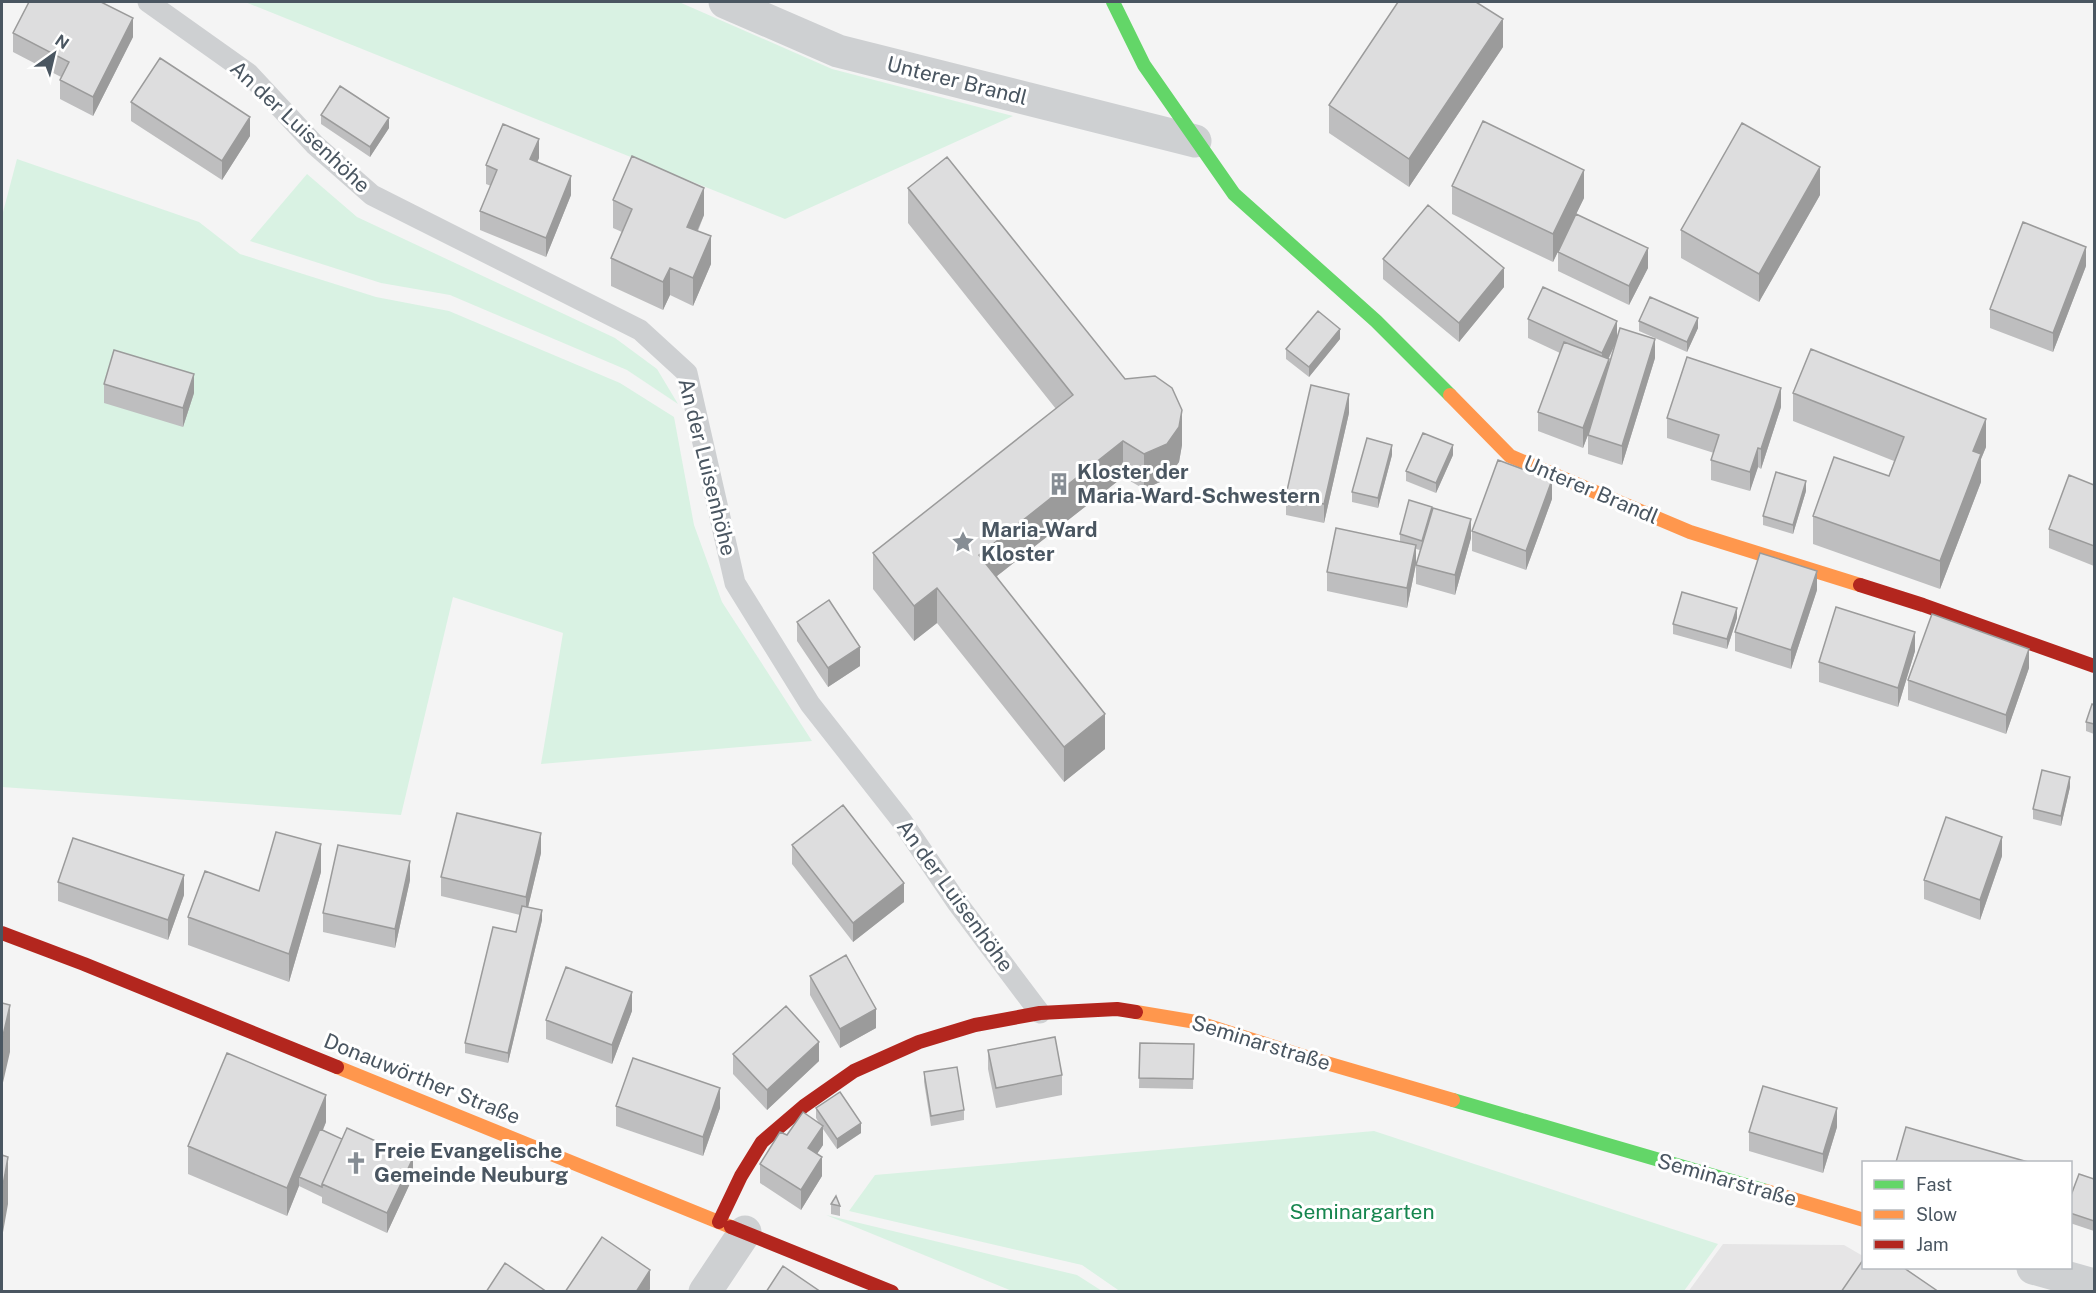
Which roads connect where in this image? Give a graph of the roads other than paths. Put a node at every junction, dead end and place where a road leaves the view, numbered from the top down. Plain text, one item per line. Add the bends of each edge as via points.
1 (148, 2) edge
2 (725, 2) edge
3 (1113, 2) edge
4 (1196, 141) junction
5 (2094, 666) edge
6 (2, 933) edge
7 (1040, 1013) junction
8 (1862, 1220) edge
9 (732, 1227) junction
10 (2037, 1269) edge
11 (2094, 1285) edge
12 (705, 1292) edge
13 (892, 1292) edge

1 - 7 lane, An der Luisenhöhe via 248,73 315,145 372,195 640,330 687,373 735,583 810,704 901,820
2 - 4 street, Unterer Brandl via 838,51
3 - 4 street, Unterer Brandl via 1144,65
4 - 5 street, Unterer Brandl via 1234,194 1376,321 1510,456 1690,532 1923,605
6 - 9 street, Donauwörther Straße
7 - 8 street, Seminarstraße via 1117,1009 1196,1022
7 - 9 street, Seminarstraße via 975,1025 919,1042 854,1071 762,1142 741,1176
9 - 12 street
9 - 13 street, Donauwörther Straße
10 - 11 street

